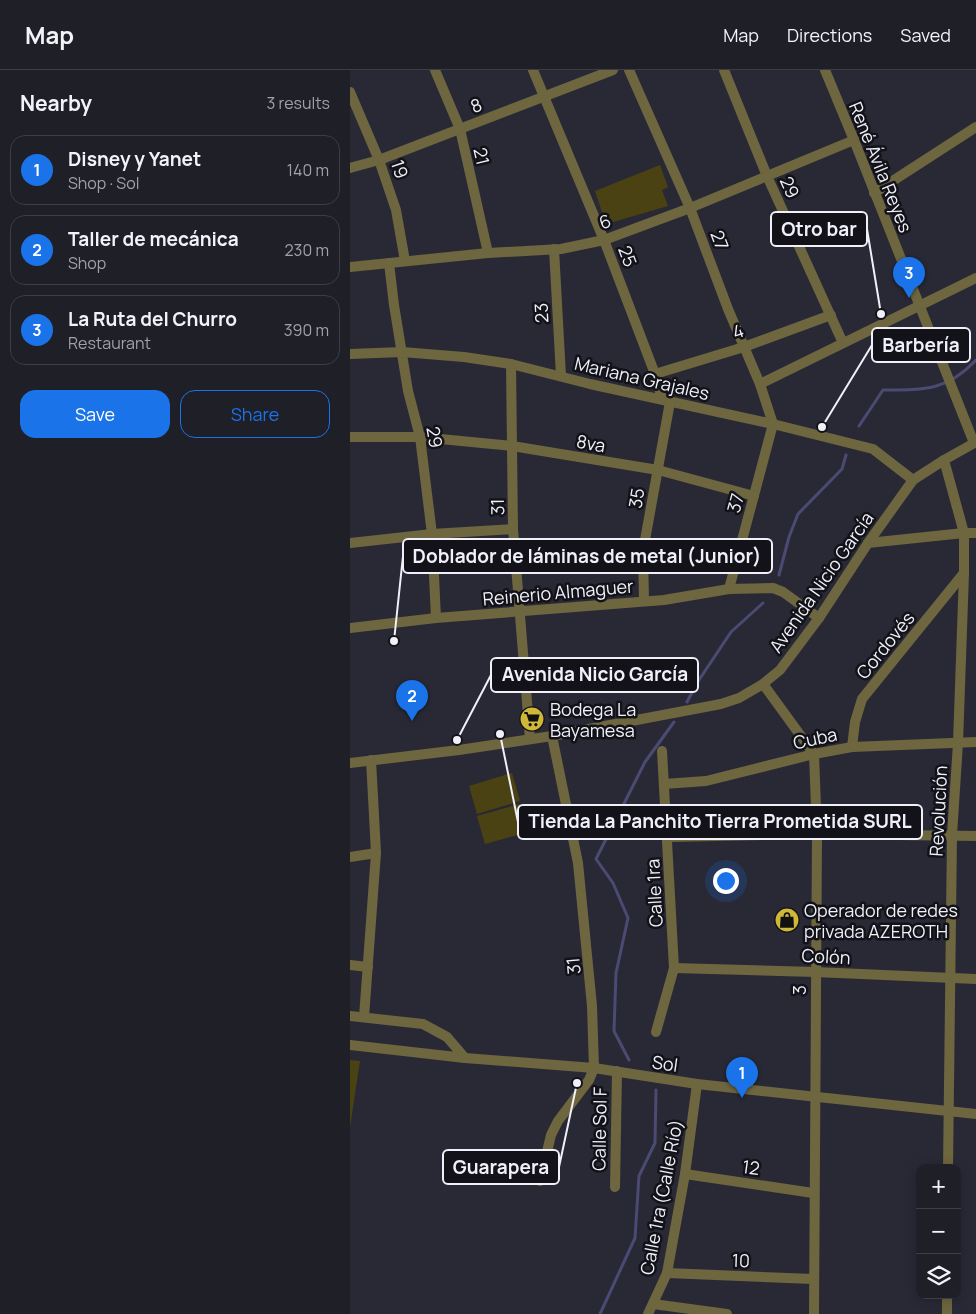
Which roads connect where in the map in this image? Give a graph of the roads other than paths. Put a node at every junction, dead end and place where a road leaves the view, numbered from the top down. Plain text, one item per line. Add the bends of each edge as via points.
1 (435, 70) edge
2 (533, 70) edge
3 (613, 70) edge
4 (629, 70) edge
5 (724, 70) edge
6 (825, 70) edge
7 (350, 92) edge
8 (544, 96) junction
9 (976, 127) edge
10 (460, 129) junction
11 (854, 140) junction
12 (380, 160) junction
13 (350, 168) edge
14 (766, 176) junction
15 (874, 193) junction
16 (690, 208) junction
17 (604, 240) junction
18 (554, 249) junction
19 (488, 253) junction
20 (405, 261) junction
21 (390, 262) junction
22 (350, 267) edge
23 (976, 278) edge
24 (919, 306) junction
25 (831, 315) junction
26 (843, 343) junction
27 (744, 347) junction
28 (402, 352) junction
29 (350, 354) edge
30 (511, 364) junction
31 (655, 374) junction
32 (561, 376) junction
33 (760, 384) junction
34 (666, 401) junction
35 (773, 424) junction
36 (350, 437) edge
37 (420, 437) junction
38 (975, 442) edge
39 (512, 446) junction
40 (944, 460) junction
41 (658, 470) junction
42 (913, 480) junction
43 (754, 496) junction
44 (513, 529) junction
45 (964, 533) junction
46 (976, 533) edge
47 (432, 534) junction
48 (350, 543) edge
49 (868, 543) junction
50 (643, 551) junction
51 (515, 560) junction
52 (964, 573) junction
53 (729, 589) junction
54 (644, 602) junction
55 (519, 611) junction
56 (436, 618) junction
57 (819, 618) junction
58 (350, 628) edge
59 (763, 684) junction
60 (552, 736) junction
61 (530, 739) junction
62 (976, 742) edge
63 (958, 743) junction
64 (852, 747) junction
65 (662, 751) dead end
66 (814, 754) junction
67 (371, 760) junction
68 (350, 763) edge
69 (664, 784) junction
70 (816, 834) junction
71 (952, 835) junction
72 (976, 836) edge
73 (668, 837) junction
74 (376, 853) junction
75 (350, 857) edge
76 (350, 965) edge
77 (368, 966) junction
78 (674, 968) junction
79 (815, 972) junction
80 (951, 979) junction
81 (976, 979) edge
82 (350, 1016) edge
83 (364, 1017) junction
84 (656, 1032) dead end
85 (350, 1045) edge
86 (465, 1058) junction
87 (594, 1068) junction
88 (617, 1071) junction
89 (697, 1084) junction
90 (814, 1097) junction
91 (948, 1111) junction
92 (976, 1114) edge
93 (948, 1164) edge
94 (685, 1174) junction
95 (540, 1181) dead end
96 (615, 1186) dead end
97 (814, 1193) junction
98 (667, 1273) junction
99 (813, 1279) junction
100 (948, 1299) edge
101 (653, 1304) junction
102 (648, 1314) edge
103 (727, 1314) edge
104 (814, 1314) edge
105 (947, 1314) edge

1 - 10 street, 21
2 - 8 street, 25
3 - 8 street, 8
4 - 16 street, 27
5 - 14 street, 29
6 - 11 street, René Ávila Reyes
7 - 12 street, 19
8 - 10 street, 8
8 - 17 street, 25
9 - 15 street
10 - 12 street, 8
10 - 19 street, 21
11 - 14 street, 6
11 - 15 street, René Ávila Reyes
12 - 13 street, 8
12 - 20 street, 19 via 396,210
14 - 16 street, 6
14 - 25 street, 29
15 - 24 street, René Ávila Reyes
16 - 17 street, 6
16 - 27 street, 27
17 - 18 street, 6
17 - 31 street, 25
18 - 19 street, 6
18 - 32 street, 23
19 - 20 street, 6
20 - 21 street, 6
21 - 22 street, 6
21 - 28 street, 29
23 - 24 street
24 - 26 street
24 - 38 street, René Ávila Reyes
25 - 26 street, 29
25 - 27 street, 4
26 - 33 street
27 - 31 street, 4
27 - 33 street, 27
28 - 29 street, Mariana Grajales
28 - 30 street, Mariana Grajales
28 - 37 street, 29
30 - 32 street, Mariana Grajales
30 - 39 street, 31
31 - 34 street, 25
32 - 34 street, Mariana Grajales
33 - 35 street, 27
34 - 35 street, Mariana Grajales
34 - 41 street, 35
35 - 42 street, Mariana Grajales via 873,449
35 - 43 street, 37
36 - 37 street
37 - 39 street, 8va
37 - 47 street, 29
38 - 40 street, Avenida Nicio García
39 - 41 street, 8va
39 - 44 street, 31
40 - 42 street, Avenida Nicio García
40 - 45 street, Revolución
41 - 43 street, 8va
41 - 50 street, 35
42 - 49 street, Avenida Nicio García
43 - 53 street, 37
44 - 47 street
44 - 51 street, 31
45 - 46 street
45 - 49 street
45 - 52 street, Revolución
47 - 48 street
47 - 56 street, 29
49 - 57 street, Avenida Nicio García
50 - 51 street
50 - 54 street, 35
51 - 55 street, 31
52 - 63 street, Revolución
52 - 64 street, Cordovés via 862,699 854,722
53 - 54 street, Reinerio Almaguer
53 - 57 street, Reinerio Almaguer via 778,589
54 - 55 street, Reinerio Almaguer
55 - 56 street, Reinerio Almaguer
55 - 61 street, 31
56 - 58 street, Reinerio Almaguer
57 - 59 street, Avenida Nicio García via 780,670
59 - 60 street, Avenida Nicio García via 721,704
59 - 66 street
60 - 61 street, Avenida Nicio García
60 - 87 street, 31 via 578,864 592,1006
61 - 67 street, Avenida Nicio García
62 - 63 street, Cuba
63 - 64 street, Cuba
63 - 71 street, Revolución
64 - 66 street, Cuba
65 - 69 street, Calle 1ra
66 - 69 street, Cuba via 706,781
66 - 70 street, 3
67 - 68 street, Avenida Nicio García
67 - 74 street
69 - 73 street, Calle 1ra
70 - 71 street
70 - 73 street
70 - 79 street, 3
71 - 72 street
71 - 80 street, Revolución
73 - 78 street, Calle 1ra
74 - 75 street
74 - 77 street
76 - 77 street
77 - 83 street
78 - 79 street, Colón
78 - 84 street, Calle 1ra
79 - 80 street, Colón
79 - 90 street, 3
80 - 81 street, Colón
80 - 91 street, Revolución
82 - 83 street
83 - 86 street via 423,1024 447,1037
85 - 86 street, Sol
86 - 87 street, Sol
87 - 88 street, Sol
87 - 95 street via 551,1135
88 - 89 street, Sol
88 - 96 street, Calle Sol F
89 - 90 street, Sol
89 - 94 street, Calle 1ra (Calle Río)
90 - 91 street, Sol
90 - 97 street, 3
91 - 92 street, Sol
91 - 93 street, Revolución
94 - 97 street, 12
94 - 98 street, Calle 1ra (Calle Río)
97 - 99 street, 3
98 - 99 street, 10
98 - 101 street, Calle 1ra (Calle Río)
99 - 104 street, 3
100 - 105 street
101 - 102 street, Calle 1ra (Calle Río)
101 - 103 street

